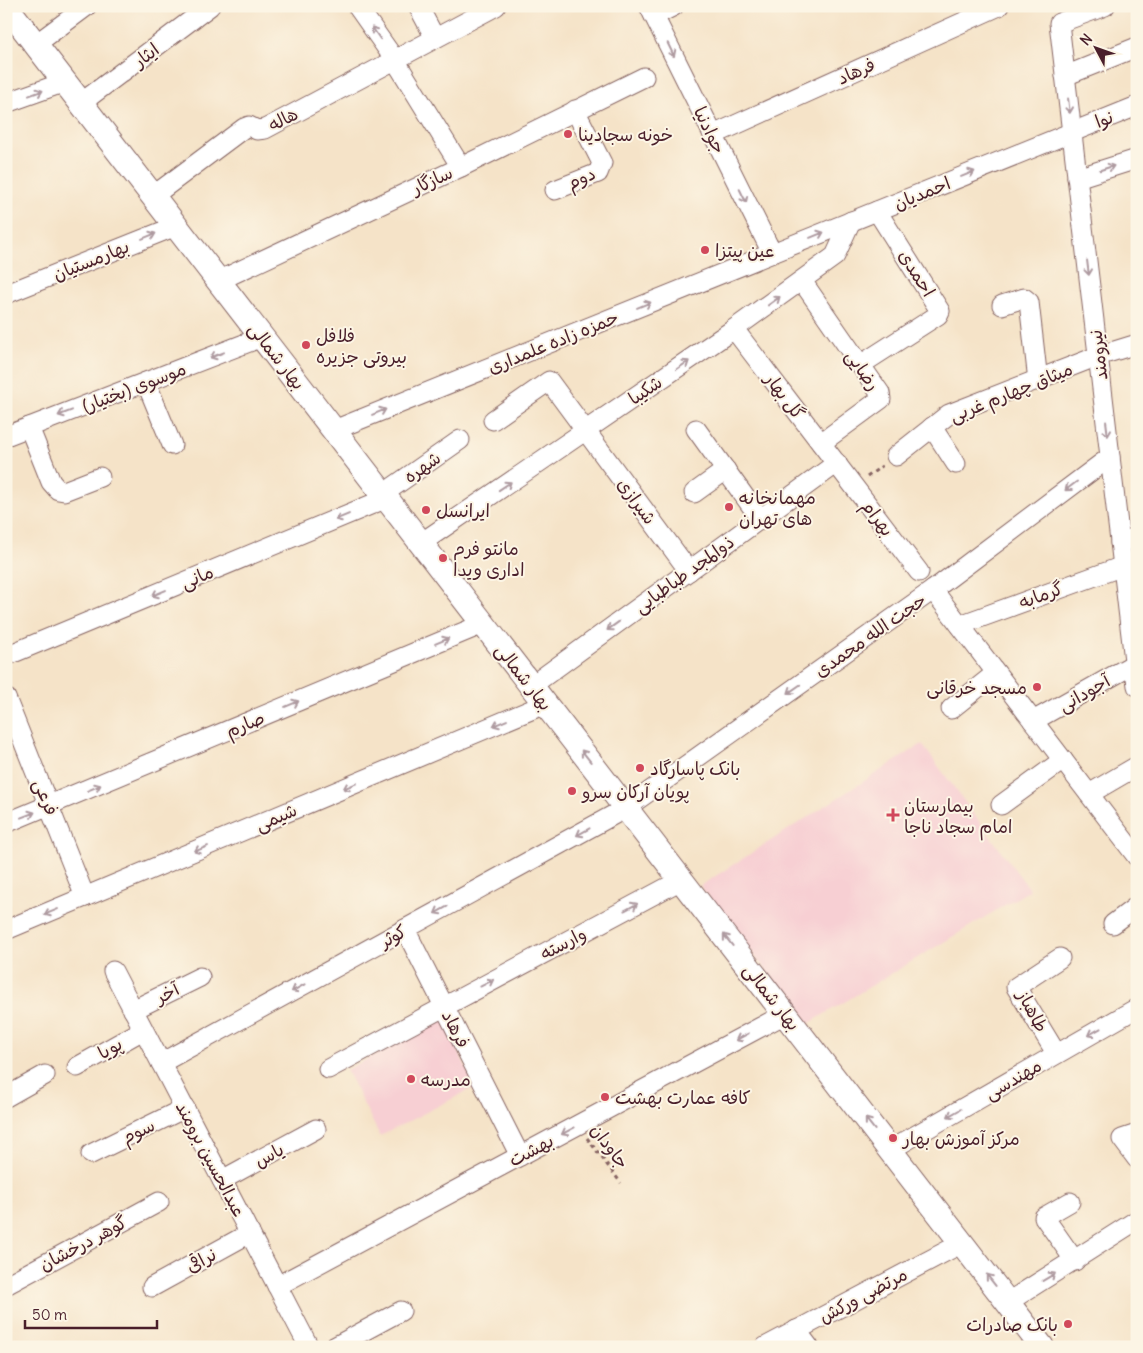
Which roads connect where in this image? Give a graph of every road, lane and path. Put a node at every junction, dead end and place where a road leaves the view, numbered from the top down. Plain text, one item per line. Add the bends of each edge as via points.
1 (6, 6) edge
2 (87, 6) edge
3 (210, 6) edge
4 (357, 6) edge
5 (418, 6) edge
6 (674, 6) edge
7 (999, 6) edge
8 (1105, 6) edge
9 (493, 7) edge
10 (652, 11) edge
11 (435, 38) junction
12 (36, 44) junction
13 (1137, 47) edge
14 (395, 60) junction
15 (1066, 76) junction
16 (644, 78) dead end
17 (65, 82) junction
18 (6, 103) edge
19 (81, 103) junction
20 (1137, 106) edge
21 (576, 110) junction
22 (1072, 132) junction
23 (713, 135) junction
24 (1137, 159) edge
25 (461, 167) junction
26 (1078, 178) junction
27 (555, 190) dead end
28 (153, 196) junction
29 (877, 211) junction
30 (851, 221) junction
31 (176, 226) junction
32 (772, 253) junction
33 (218, 280) junction
34 (802, 280) junction
35 (6, 294) edge
36 (1002, 305) dead end
37 (734, 329) junction
38 (262, 337) junction
39 (1137, 344) edge
40 (1098, 356) junction
41 (868, 360) dead end
42 (1038, 381) junction
43 (146, 382) junction
44 (493, 420) dead end
45 (29, 427) junction
46 (932, 427) junction
47 (696, 428) dead end
48 (334, 430) junction
49 (586, 431) junction
50 (6, 436) edge
51 (460, 440) dead end
52 (821, 443) junction
53 (172, 445) dead end
54 (896, 456) joint
55 (1110, 457) junction
56 (836, 463) junction
57 (956, 464) dead end
58 (726, 470) junction
59 (100, 477) dead end
60 (854, 486) junction
61 (694, 493) dead end
62 (385, 496) junction
63 (760, 518) junction
64 (1128, 540) edge
65 (422, 543) junction
66 (1123, 566) junction
67 (689, 571) junction
68 (919, 572) dead end
69 (933, 590) junction
70 (484, 624) junction
71 (960, 625) junction
72 (6, 656) edge
73 (1134, 664) junction
74 (996, 673) junction
75 (1137, 686) edge
76 (538, 695) junction
77 (6, 698) edge
78 (951, 709) dead end
79 (1033, 721) junction
80 (1063, 760) junction
81 (1137, 766) edge
82 (1089, 794) junction
83 (1001, 805) dead end
84 (50, 807) junction
85 (626, 808) junction
86 (6, 824) edge
87 (1137, 857) edge
88 (681, 880) junction
89 (85, 897) junction
90 (1137, 906) edge
91 (1113, 924) dead end
92 (405, 929) junction
93 (6, 930) edge
94 (1060, 958) dead end
95 (113, 971) dead end
96 (200, 977) dead end
97 (444, 1006) junction
98 (1137, 1008) edge
99 (134, 1010) junction
100 (785, 1014) junction
101 (144, 1030) junction
102 (1056, 1053) junction
103 (161, 1063) junction
104 (77, 1067) dead end
105 (328, 1069) dead end
106 (45, 1075) dead end
107 (6, 1097) edge
108 (184, 1108) junction
109 (577, 1126) junction
110 (316, 1129) dead end
111 (1137, 1134) edge
112 (890, 1150) junction
113 (91, 1154) dead end
114 (520, 1156) junction
115 (1137, 1159) edge
116 (222, 1180) junction
117 (621, 1184) dead end
118 (160, 1202) dead end
119 (1070, 1202) dead end
120 (1137, 1220) edge
121 (250, 1233) junction
122 (962, 1242) junction
123 (1075, 1261) junction
124 (6, 1284) edge
125 (277, 1286) junction
126 (152, 1287) dead end
127 (1008, 1302) junction
128 (401, 1311) dead end
129 (796, 1330) junction
130 (309, 1347) edge
131 (334, 1347) edge
132 (764, 1347) edge
133 (809, 1347) edge
134 (1042, 1347) edge

1 - 12 main road, بهار شمالی
2 - 12 street
3 - 19 street, ایثار
14 -> 4 street
5 - 11 street
6 - 10 street
7 - 23 street, فرهاد
8 - 15 street, نیرومند via 1059,23
9 - 11 street, هاله
10 -> 23 street, جوادنیا
11 - 14 street, هاله
12 - 17 main road, بهار شمالی
13 - 15 street
14 - 25 street
14 - 28 street, هاله via 265,129 244,128
15 -> 22 street, نیرومند
16 - 21 street, سازگار
18 -> 17 street
17 - 19 main road, بهار شمالی
19 - 28 main road, بهار شمالی
20 - 22 street, نوا
21 - 25 street, سازگار
21 - 27 street, دوم via 602,168
22 - 26 street, نیرومند
29 -> 22 street, احمدیان
23 -> 32 street, جوادنیا
26 -> 24 street
25 - 33 street, سازگار
26 -> 40 street, نیرومند
28 - 31 main road, بهار شمالی
29 - 30 street, احمدیان
29 - 41 street, احمدی via 940,311
32 -> 30 street, احمدیان
30 - 34 street, شکیبا via 835,256
31 - 33 main road, بهار شمالی
35 -> 31 street, بهارمستیان
48 -> 32 street, حمزه زاده علمداری
33 - 38 main road, بهار شمالی
37 -> 34 street, شکیبا
34 - 52 street, رضایی via 881,399
36 - 42 street via 1024,298 1029,302
49 -> 37 street, شکیبا
37 - 52 street, گل بهار
38 -> 43 street, موسوی (بختیار)
38 - 48 main road, بهار شمالی
39 - 40 street, میثاق چهارم غربی
40 - 42 street, میثاق چهارم غربی
40 -> 55 street, نیرومند
42 - 46 street, میثاق چهارم غربی via 949,414
43 -> 45 street, موسوی (بختیار)
43 - 53 street
44 - 49 street, شیرازی via 549,381
45 - 50 street, موسوی (بختیار)
45 - 59 street via 51,482 58,490 64,491
46 - 54 street, میثاق چهارم غربی
46 - 57 street
47 - 58 street
48 - 62 main road, بهار شمالی
65 -> 49 street, شکیبا
49 - 67 street, شیرازی
51 - 62 street, شهره
52 - 56 street, گل بهار
54 - 60 path
55 - 64 street, نیرومند
55 -> 69 street, حجت الله محمدی
56 - 60 street, بهرام
56 - 63 street, ذوالمجد طباطبایی
58 - 61 street
58 - 63 street
60 - 68 street, بهرام
62 - 65 main road, بهار شمالی
62 -> 72 street, مانی
63 - 67 street, ذوالمجد طباطبایی
64 - 66 street, نیرومند
65 - 70 main road, بهار شمالی
66 - 71 street, گرمابه
66 - 73 street, نیرومند
67 -> 76 street, ذوالمجد طباطبایی
69 - 71 street
69 -> 85 street, حجت الله محمدی
70 - 76 main road, بهار شمالی
84 -> 70 street, صارم
71 - 74 street
73 - 75 street, نیرومند
73 - 79 street, آجودانی
74 - 78 street
74 - 79 street
85 -> 76 main road, بهار شمالی
76 -> 89 street, شیمی
77 - 84 street, فرعی
79 - 80 street
80 - 82 street
80 - 83 street
81 - 82 street
82 - 87 street
86 -> 84 street, صارم
84 - 89 street, فرعی
85 - 88 main road, بهار شمالی
85 -> 92 street, کوثر
97 -> 88 street, وارسته
100 -> 88 main road, بهار شمالی
89 -> 93 street, شیمی
90 - 91 street
92 - 97 street, فرهاد
92 -> 103 street, کوثر
94 - 102 street, طاهباز via 1016,986
95 - 99 street, عبدالحسین برومند
96 - 99 street, آخر
97 - 105 street, وارسته
97 - 114 street, فرهاد
98 -> 102 street, مهندسی
99 - 101 street, عبدالحسین برومند
100 -> 109 street, بهشت
112 -> 100 main road, بهار شمالی
101 - 103 street, عبدالحسین برومند
101 - 104 street, پویا
102 -> 112 street, مهندسی
103 - 108 street, عبدالحسین برومند
106 - 107 street
108 - 113 street, سوم
108 - 116 street, عبدالحسین برومند
109 -> 114 street, بهشت
109 - 117 path, جاودان
110 - 116 street, یاس
111 - 115 street via 1122,1139
112 - 122 main road, بهار شمالی
114 - 125 street, بهشت
116 - 121 street, عبدالحسین برومند
118 - 124 street, گوهر درخشان
119 - 123 street via 1044,1217
120 - 123 street
121 - 125 street, عبدالحسین برومند
121 - 126 street, نراقی
127 -> 122 main road, بهار شمالی
122 - 129 street, مرتضی ورکش
127 -> 123 street
125 - 130 street, عبدالحسین برومند
127 - 134 main road, بهار شمالی
128 - 131 street
129 - 132 street, مرتضی ورکش
129 - 133 street

